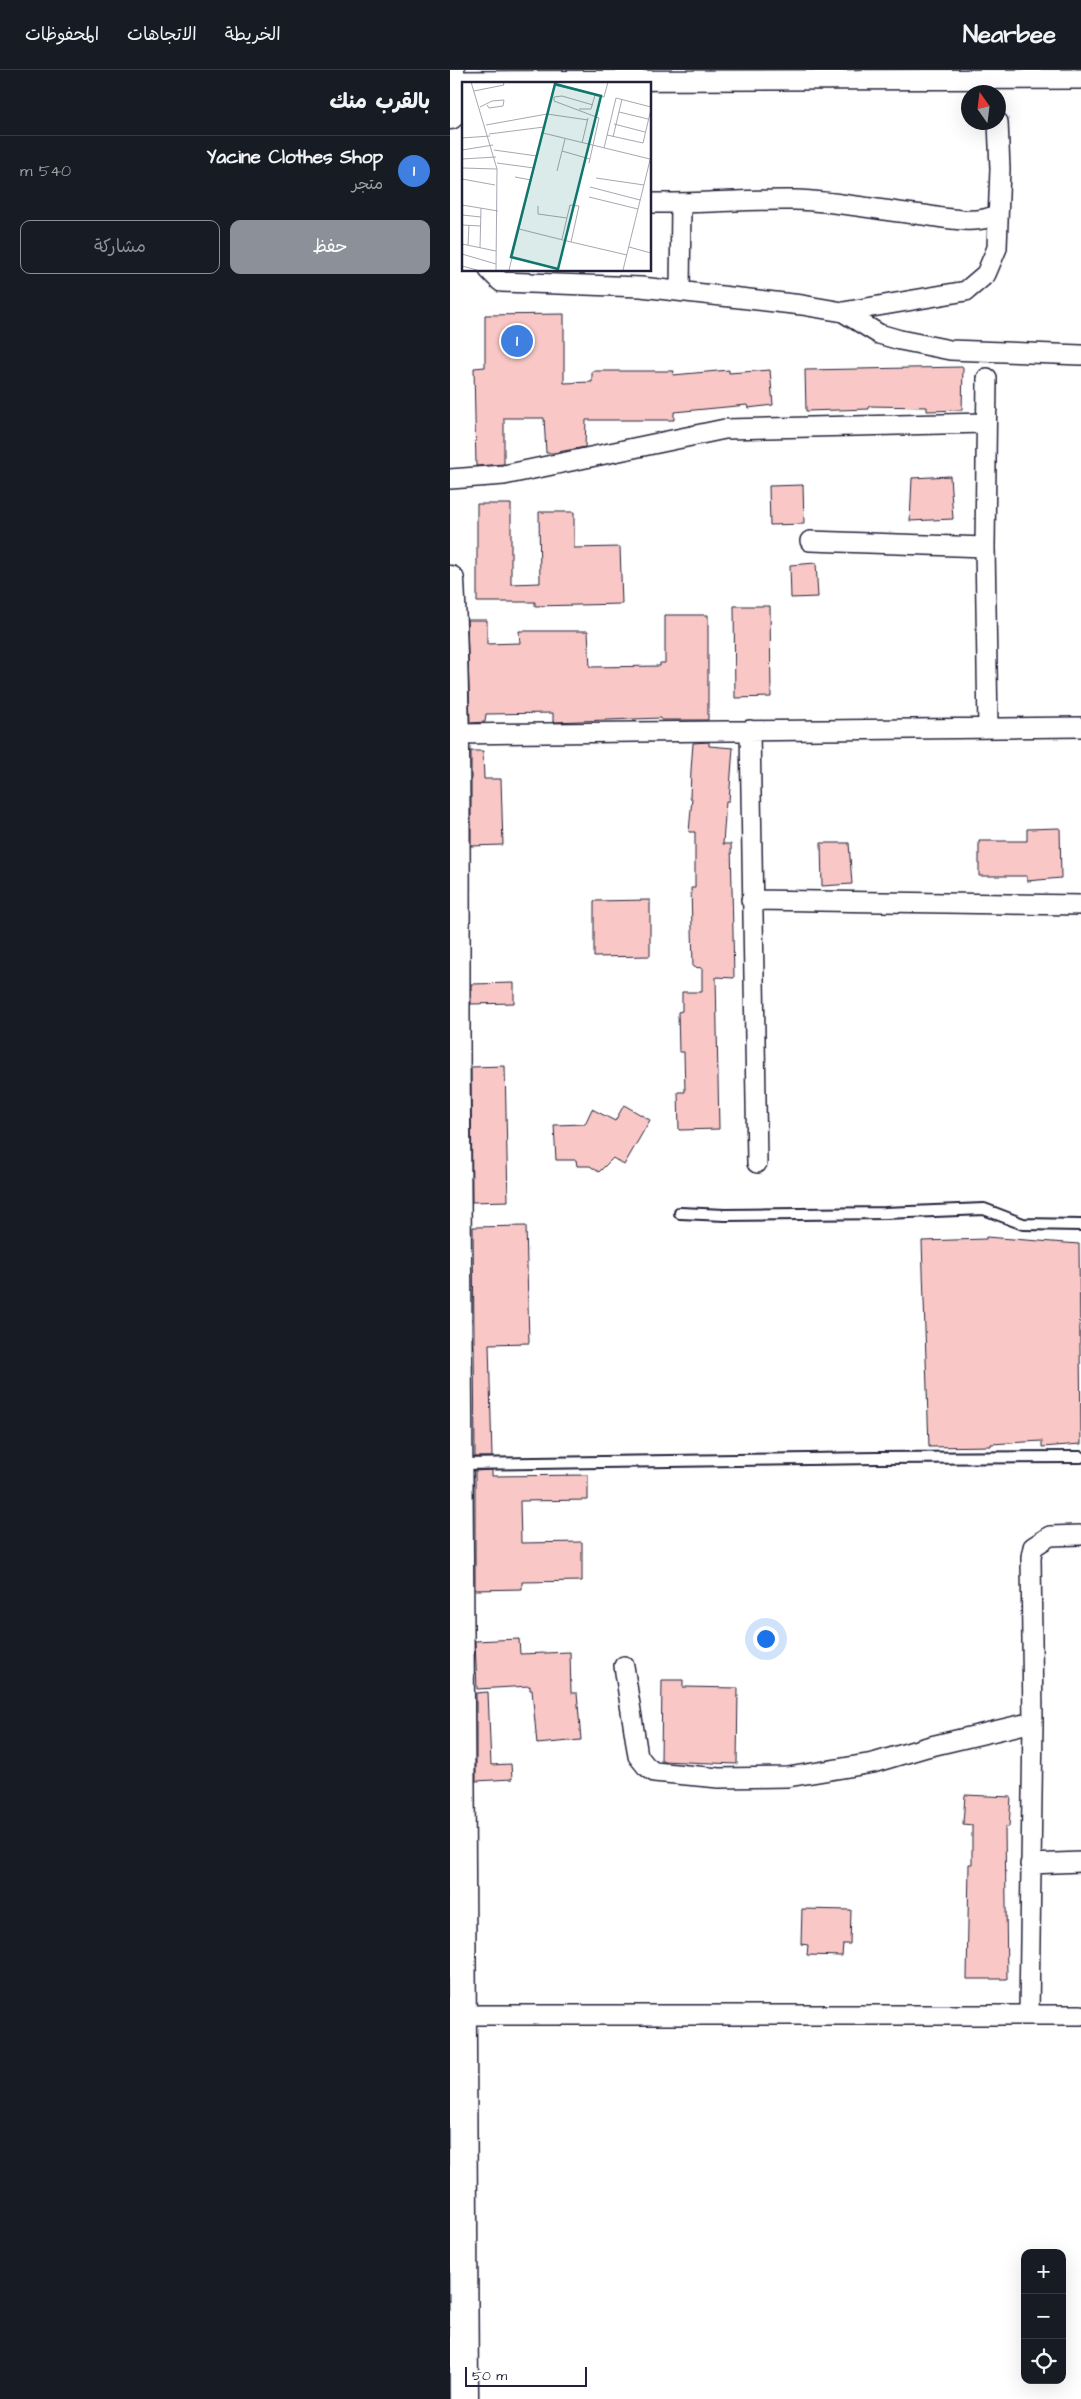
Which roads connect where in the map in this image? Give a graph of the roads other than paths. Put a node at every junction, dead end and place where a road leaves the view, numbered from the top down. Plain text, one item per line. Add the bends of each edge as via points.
1 (450, 70) edge
2 (1018, 75) edge
3 (666, 76) edge
4 (905, 76) edge
5 (1081, 79) edge
6 (450, 81) edge
7 (988, 85) edge
8 (999, 85) edge
9 (450, 115) edge
10 (998, 130) edge
11 (651, 203) edge
12 (681, 204) junction
13 (998, 213) junction
14 (490, 271) edge
15 (588, 277) edge
16 (680, 291) junction
17 (843, 312) junction
18 (1081, 355) edge
19 (987, 378) dead end
20 (986, 423) junction
21 (450, 479) edge
22 (810, 541) dead end
23 (985, 547) junction
24 (450, 580) edge
25 (452, 649) edge
26 (1081, 727) edge
27 (988, 728) junction
28 (750, 730) junction
29 (456, 734) junction
30 (751, 900) junction
31 (1081, 905) edge
32 (453, 1042) edge
33 (757, 1163) dead end
34 (453, 1203) edge
35 (680, 1213) dead end
36 (1081, 1225) edge
37 (454, 1356) edge
38 (1081, 1457) edge
39 (460, 1464) junction
40 (1081, 1535) edge
41 (624, 1666) dead end
42 (1033, 1722) junction
43 (1081, 1862) edge
44 (1030, 1864) junction
45 (1029, 2014) junction
46 (463, 2015) junction
47 (1081, 2015) edge
48 (464, 2399) edge

1 - 6 main road
2 - 5 street
2 - 8 street
3 - 4 street
3 - 6 street
4 - 7 street
6 - 9 main road
10 - 13 street
11 - 12 street
12 - 13 street via 796,200 851,203 899,213 983,220
12 - 16 street
13 - 17 street via 996,248 986,274 966,291
14 - 15 street via 501,282
15 - 16 street
16 - 17 street
17 - 18 street via 879,334 950,350
19 - 20 street
20 - 21 street via 725,429 504,475
20 - 23 street
22 - 23 street
23 - 27 street
24 - 25 main road
25 - 29 main road
26 - 27 street
27 - 28 street
28 - 29 street
28 - 30 street
29 - 32 main road
30 - 31 street
30 - 33 street
32 - 34 main road
34 - 37 main road
35 - 36 lane via 884,1213 984,1208 1023,1224
37 - 39 main road
38 - 39 lane
39 - 46 main road
40 - 42 street via 1050,1536 1032,1547
41 - 42 street via 638,1756 654,1772 719,1778 788,1777 873,1763
42 - 44 street
43 - 44 street
44 - 45 street
45 - 46 street
45 - 47 street
46 - 48 main road

